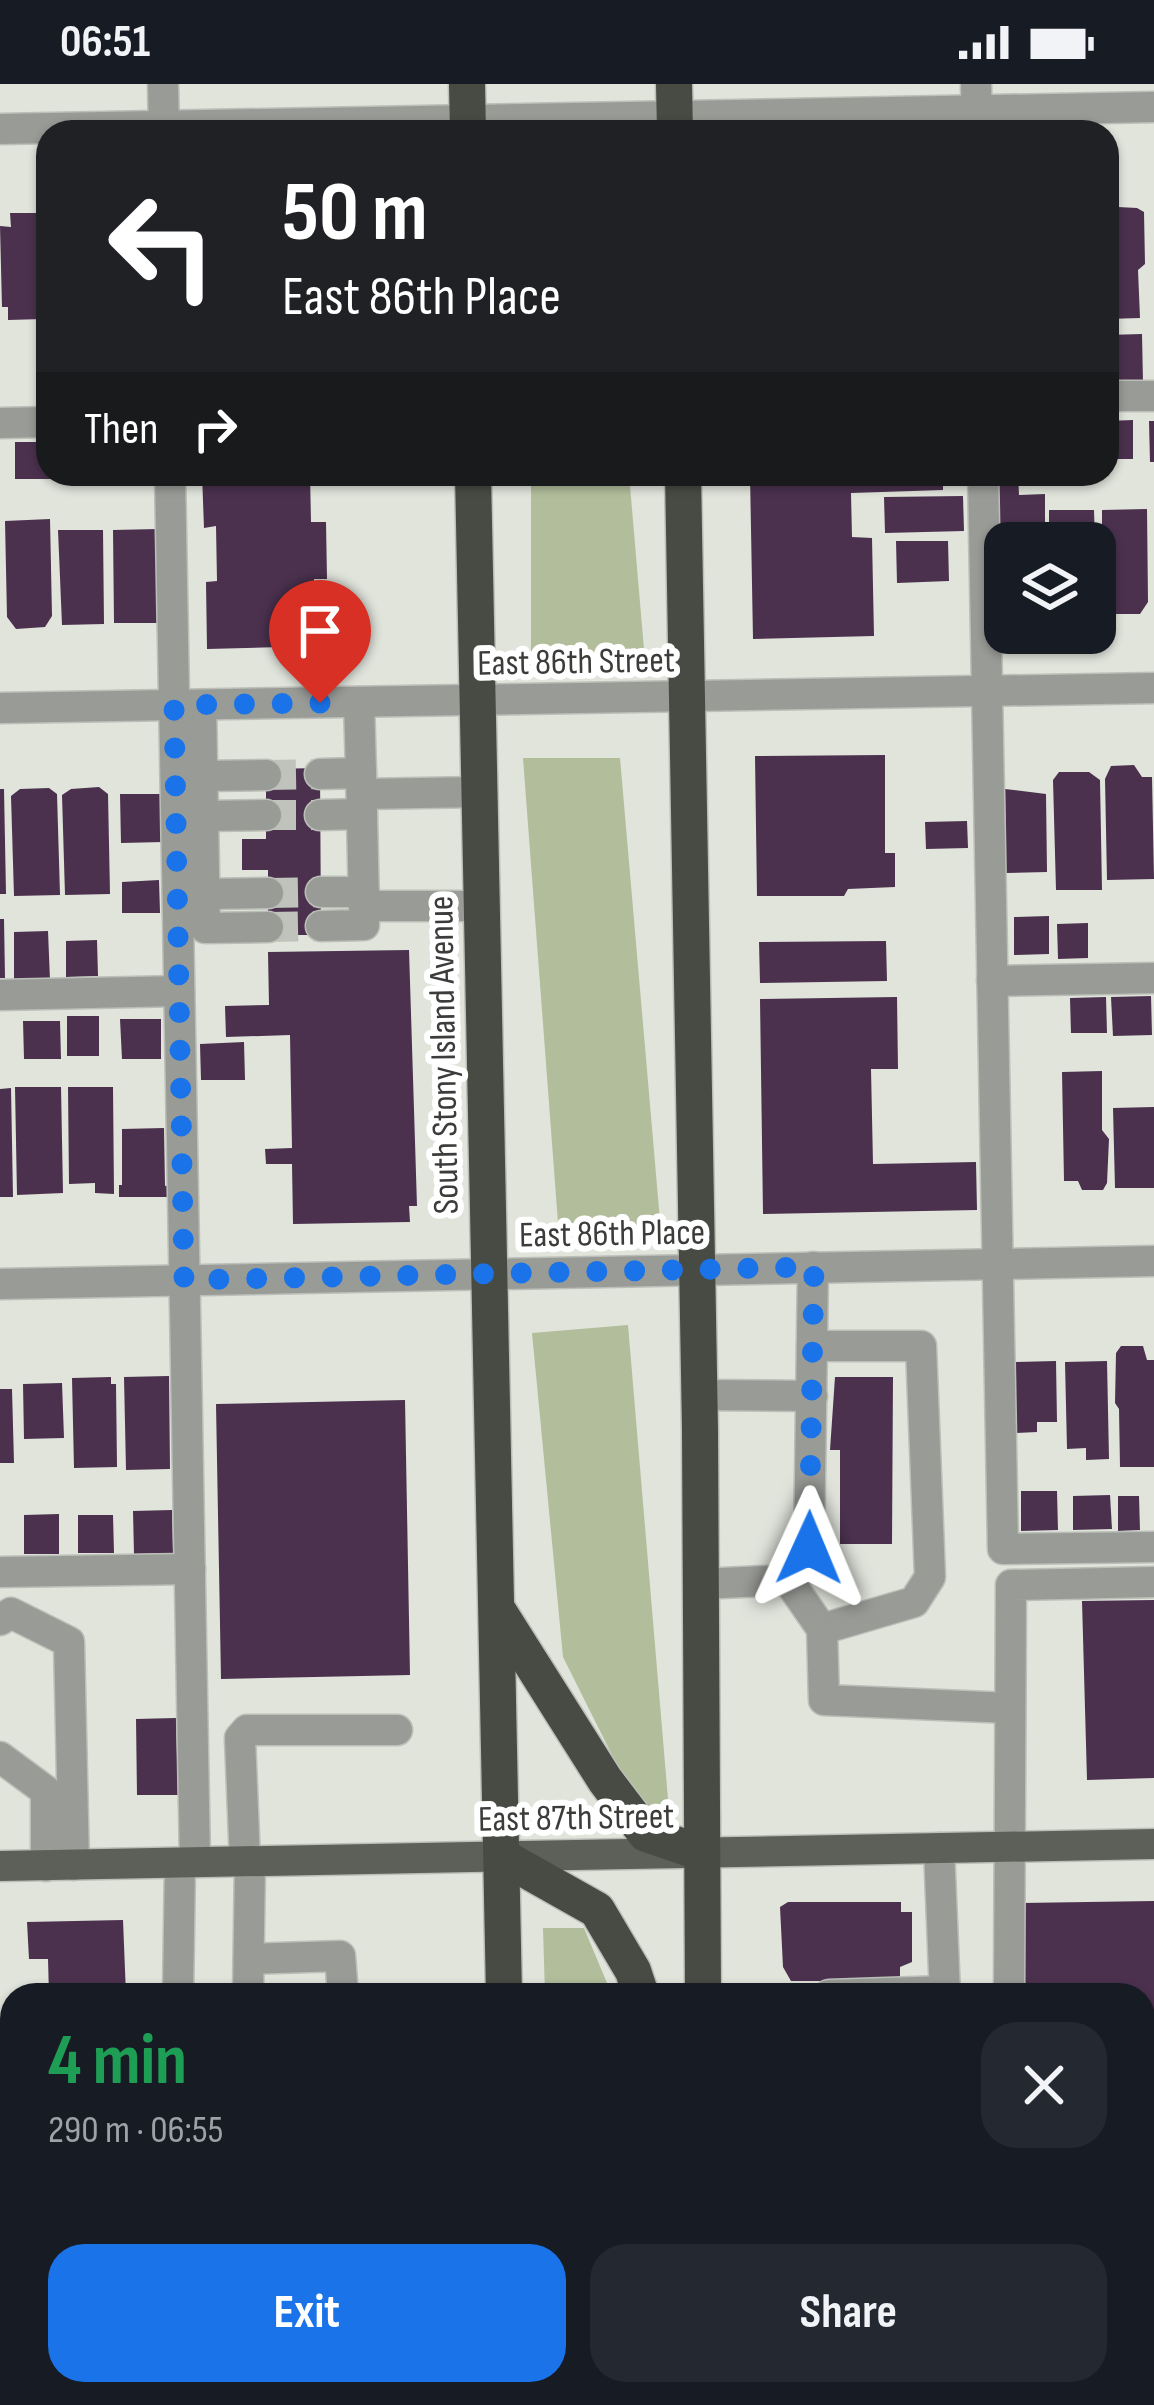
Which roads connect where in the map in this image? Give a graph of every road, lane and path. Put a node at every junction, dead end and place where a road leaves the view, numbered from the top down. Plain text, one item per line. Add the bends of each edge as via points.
1 (163, 84) edge
2 (467, 84) edge
3 (1154, 107) edge
4 (976, 109) edge
5 (675, 111) edge
6 (164, 120) edge
7 (468, 120) edge
8 (559, 120) edge
9 (0, 129) edge
10 (36, 129) edge
11 (1154, 396) edge
12 (1119, 397) edge
13 (36, 422) edge
14 (0, 423) edge
15 (171, 486) edge
16 (473, 486) edge
17 (683, 486) edge
18 (983, 486) edge
19 (1154, 688) edge
20 (987, 692) junction
21 (688, 697) junction
22 (477, 700) junction
23 (359, 702) junction
24 (187, 705) junction
25 (0, 708) edge
26 (320, 773) tunnel mouth
27 (266, 775) tunnel mouth
28 (202, 776) junction
29 (478, 792) junction
30 (362, 794) junction
31 (320, 814) tunnel mouth
32 (266, 815) tunnel mouth
33 (203, 817) junction
34 (321, 892) tunnel mouth
35 (268, 893) tunnel mouth
36 (204, 894) junction
37 (364, 899) junction
38 (481, 906) junction
39 (268, 926) tunnel mouth
40 (321, 926) tunnel mouth
41 (1154, 978) edge
42 (992, 981) junction
43 (179, 991) junction
44 (0, 995) edge
45 (1154, 1261) edge
46 (998, 1264) junction
47 (814, 1267) junction
48 (696, 1269) junction
49 (488, 1274) junction
50 (184, 1280) junction
51 (0, 1284) edge
52 (812, 1346) junction
53 (699, 1395) junction
54 (812, 1396) junction
55 (1154, 1547) edge
56 (190, 1569) junction
57 (0, 1572) edge
58 (788, 1580) junction
59 (1154, 1582) edge
60 (701, 1583) junction
61 (499, 1612) junction
62 (0, 1620) edge
63 (821, 1629) junction
64 (1010, 1708) junction
65 (397, 1730) dead end
66 (0, 1756) edge
67 (1154, 1844) edge
68 (1010, 1846) junction
69 (939, 1849) junction
70 (702, 1853) junction
71 (503, 1857) junction
72 (248, 1862) junction
73 (187, 1863) junction
74 (60, 1865) junction
75 (0, 1866) edge
76 (249, 1959) junction
77 (179, 1983) edge
78 (248, 1983) edge
79 (342, 1983) edge
80 (504, 1983) edge
81 (636, 1983) edge
82 (703, 1983) edge
83 (945, 1983) edge
84 (1009, 1983) edge

1 - 6 street
2 - 7 highway
3 - 4 street
4 - 5 street
5 - 8 street
9 - 10 street
11 - 12 street
13 - 14 street
15 - 24 street
16 - 22 highway, South Stony Island Avenue
17 - 21 highway
18 - 20 street
19 - 20 street, East 86th Street
20 - 21 street, East 86th Street
20 - 42 street
21 - 22 street, East 86th Street
21 - 48 highway
22 - 23 street, East 86th Street
22 - 29 highway, South Stony Island Avenue
23 - 24 street, East 86th Street
23 - 30 street
24 - 25 street, East 86th Street
24 - 28 street
24 - 43 street
26 - 30 street
27 - 28 street
28 - 33 street
29 - 30 street
29 - 38 highway, South Stony Island Avenue
30 - 31 street
30 - 37 street
32 - 33 street
33 - 36 street
34 - 37 street
35 - 36 street
36 - 39 street via 205,928
37 - 38 street
37 - 40 street via 364,925
38 - 49 highway, South Stony Island Avenue
41 - 42 street
42 - 46 street
43 - 44 street
43 - 50 street
45 - 46 street, East 86th Place
46 - 47 street, East 86th Place
46 - 55 street via 1003,1550
47 - 48 street, East 86th Place
47 - 52 street
48 - 49 street, East 86th Place
48 - 53 highway
49 - 50 street, East 86th Place
49 - 61 highway, South Stony Island Avenue
50 - 51 street, East 86th Place
50 - 56 street
52 - 54 street
52 - 63 street via 921,1346 930,1576 914,1603
53 - 54 street
53 - 60 highway
54 - 58 street via 809,1548
56 - 57 street
56 - 73 street
58 - 60 street
58 - 63 street
59 - 64 street via 1011,1585
60 - 70 highway
61 - 70 highway via 646,1834
61 - 71 highway, South Stony Island Avenue
62 - 74 street via 11,1613 69,1642
63 - 64 street via 824,1700
64 - 68 street
65 - 72 street via 248,1730 240,1738
66 - 74 street via 46,1791
67 - 68 main road, East 87th Street
68 - 69 main road, East 87th Street
68 - 84 street
69 - 70 main road, East 87th Street
69 - 83 street
70 - 71 main road, East 87th Street
70 - 82 highway
71 - 72 main road, East 87th Street
71 - 80 highway, South Stony Island Avenue
71 - 81 highway via 597,1910
72 - 73 main road, East 87th Street
72 - 76 street
73 - 74 main road, East 87th Street
73 - 77 street
74 - 75 main road, East 87th Street
76 - 78 street
76 - 79 street via 340,1956

